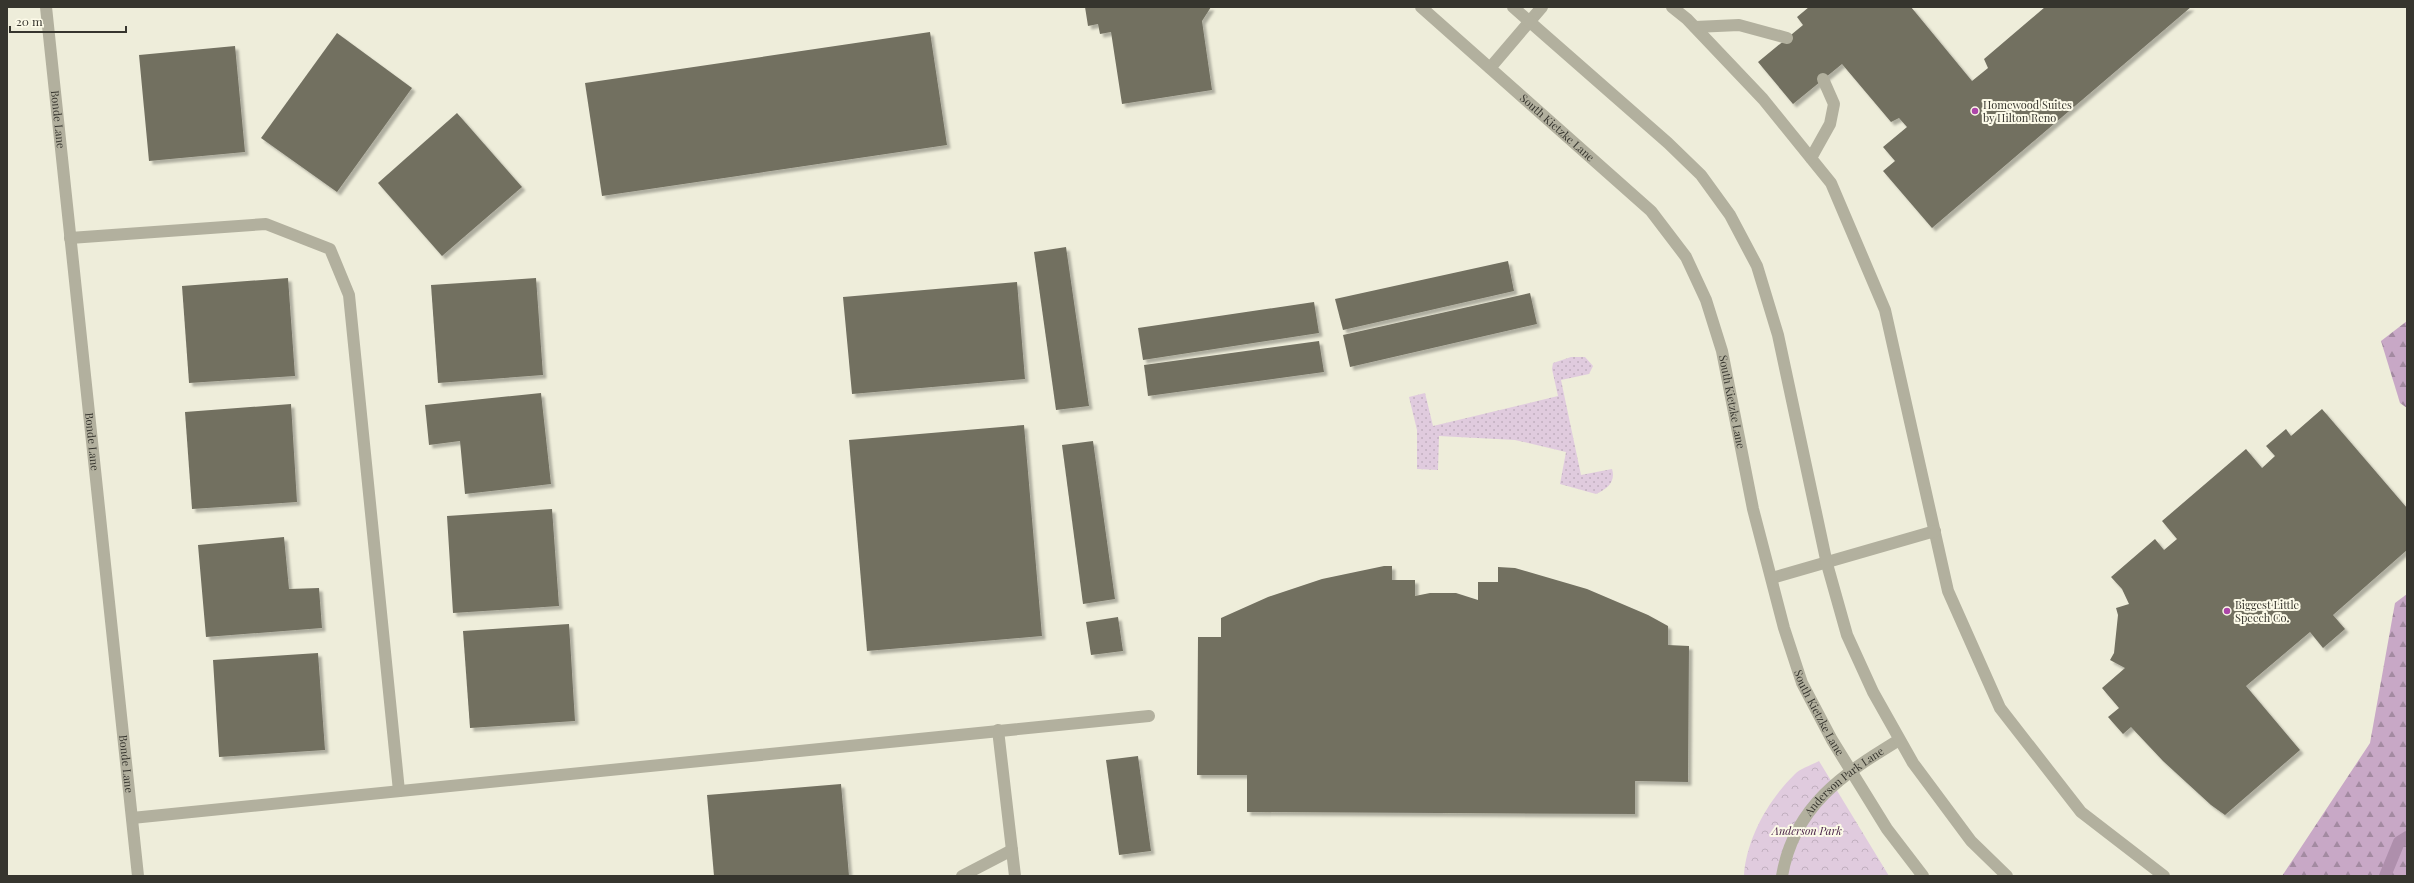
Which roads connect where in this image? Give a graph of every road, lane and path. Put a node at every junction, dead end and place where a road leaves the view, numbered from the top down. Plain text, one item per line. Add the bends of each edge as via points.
1 (46, 7) edge
2 (1421, 7) edge
3 (1513, 7) edge
4 (1542, 7) edge
5 (1672, 7) edge
6 (1529, 21) junction
7 (1695, 27) junction
8 (1787, 38) dead end
9 (1490, 68) junction
10 (1823, 79) dead end
11 (1811, 158) junction
12 (70, 238) junction
13 (1935, 531) junction
14 (1827, 564) junction
15 (1772, 578) junction
16 (1150, 716) dead end
17 (998, 730) junction
18 (1899, 740) junction
19 (1852, 769) junction
20 (399, 791) junction
21 (132, 818) junction
22 (1012, 850) junction
23 (138, 876) edge
24 (962, 876) edge
25 (1015, 876) edge
26 (1782, 876) edge
27 (1923, 876) edge
28 (2007, 876) edge
29 (2164, 876) edge

1 - 12 street, Bonde Lane
2 - 9 street, South Kietzke Lane
3 - 6 street
4 - 6 street
5 - 7 street
6 - 9 street
6 - 14 street via 1701,175 1730,215 1757,266 1778,335
7 - 8 street via 1739,25
7 - 11 street via 1763,99
9 - 15 street, South Kietzke Lane via 1651,211 1686,257 1706,300 1722,351 1753,509
10 - 11 street via 1834,104 1830,124
11 - 13 street via 1831,183 1885,310
12 - 20 street via 266,224 330,249 349,295
12 - 21 street, Bonde Lane
13 - 14 street
13 - 29 street via 1948,591 2000,708 2081,812
14 - 15 street
14 - 18 street via 1848,635 1873,692
15 - 19 street, South Kietzke Lane via 1784,628 1802,682 1832,740
16 - 17 street
17 - 20 street
17 - 22 street
18 - 19 street, Anderson Park Lane
18 - 28 street via 1917,769 1971,841
19 - 26 street, Anderson Park Lane via 1818,800 1792,838
19 - 27 street, South Kietzke Lane via 1887,829
20 - 21 street
21 - 23 street, Bonde Lane
22 - 24 street
22 - 25 street

